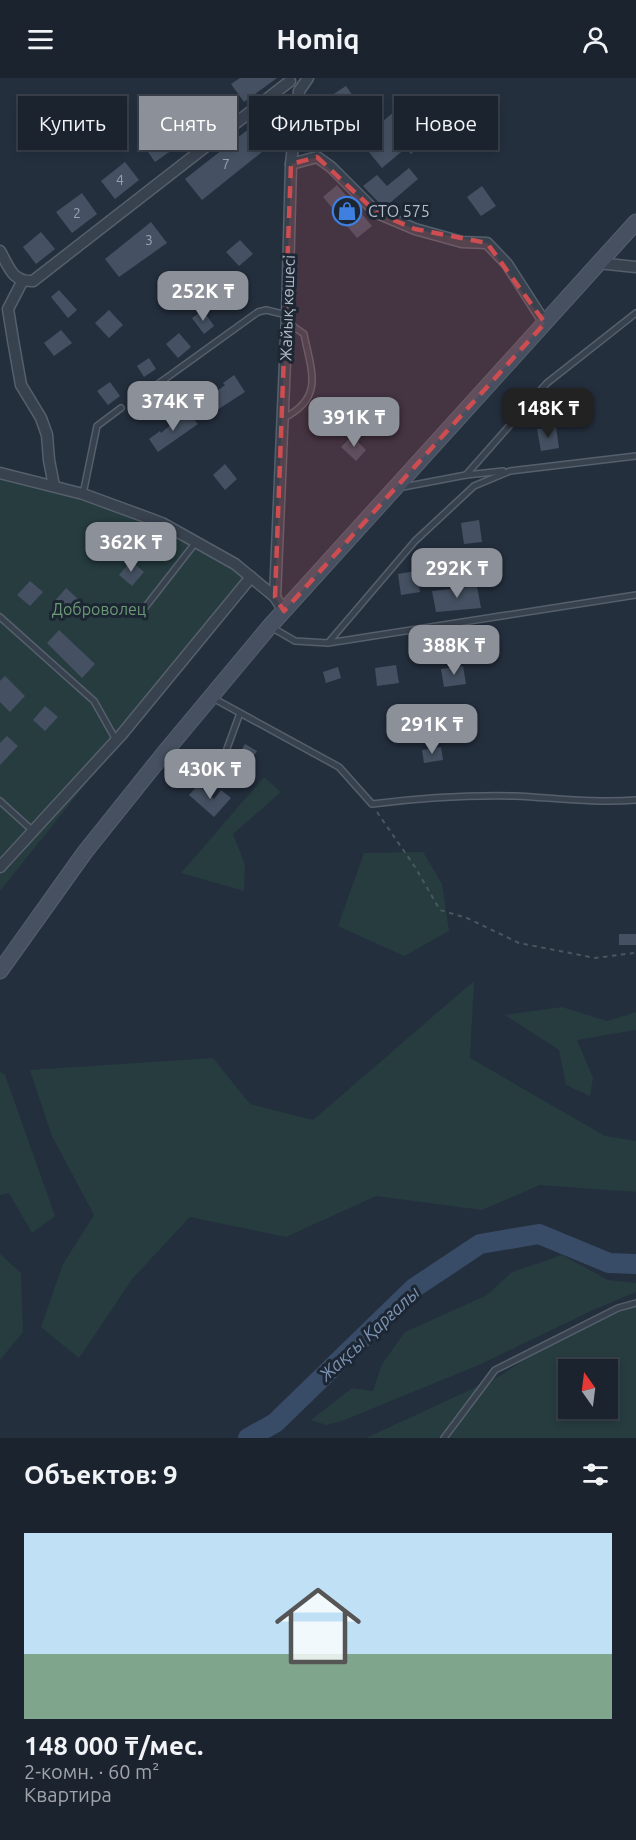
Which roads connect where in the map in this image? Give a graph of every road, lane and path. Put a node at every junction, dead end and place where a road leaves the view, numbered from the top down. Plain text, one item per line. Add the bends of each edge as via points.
1 (308, 78) edge
2 (288, 80) edge
3 (299, 91) junction
4 (291, 164) junction
5 (636, 222) edge
6 (0, 251) edge
7 (598, 263) junction
8 (636, 267) edge
9 (22, 282) junction
10 (636, 313) edge
11 (287, 319) junction
12 (545, 323) junction
13 (158, 384) dead end
14 (121, 408) dead end
15 (282, 419) junction
16 (636, 456) edge
17 (510, 471) junction
18 (0, 473) edge
19 (466, 475) junction
20 (54, 486) junction
21 (395, 488) junction
22 (83, 494) junction
23 (196, 542) junction
24 (251, 577) junction
25 (636, 595) edge
26 (275, 597) junction
27 (143, 610) dead end
28 (284, 611) junction
29 (0, 617) edge
30 (270, 626) junction
31 (328, 644) junction
32 (211, 697) junction
33 (240, 713) junction
34 (116, 740) junction
35 (207, 782) dead end
36 (636, 800) edge
37 (0, 801) edge
38 (372, 804) junction
39 (33, 831) junction
40 (0, 867) edge
41 (634, 953) dead end
42 (0, 971) edge
43 (636, 1303) edge
44 (444, 1438) edge

1 - 3 street
2 - 3 street
2 - 9 street via 33,281
3 - 4 street, Жайық көшесі
4 - 11 street, Жайық көшесі
4 - 12 street via 317,157 377,213 424,232 462,242 487,243 507,264
5 - 7 main road
6 - 9 street
7 - 8 street
7 - 12 main road
9 - 20 street via 8,309 21,385 47,435
10 - 19 lane via 547,383
11 - 13 lane via 266,310 258,312
11 - 15 street, Жайық көшесі
11 - 15 lane via 304,334 314,385 296,412
12 - 21 main road
14 - 22 lane via 98,426
15 - 26 street, Жайық көшесі
16 - 17 lane
17 - 19 lane
17 - 31 lane via 474,486 415,541
18 - 20 street
19 - 21 lane
20 - 22 street
21 - 28 main road
22 - 23 street via 162,523
23 - 24 street
23 - 27 lane
24 - 26 street
24 - 34 street
25 - 31 lane
26 - 28 street
28 - 30 main road
29 - 34 lane via 94,701
30 - 31 lane via 295,641
30 - 32 main road
32 - 33 lane
32 - 42 main road via 86,852
33 - 35 lane via 225,754
33 - 38 lane via 339,767
34 - 39 street
36 - 38 lane via 423,797
37 - 39 lane
38 - 41 path via 416,867 440,910 519,943 595,958
39 - 40 street
43 - 44 lane via 618,1308 495,1370

